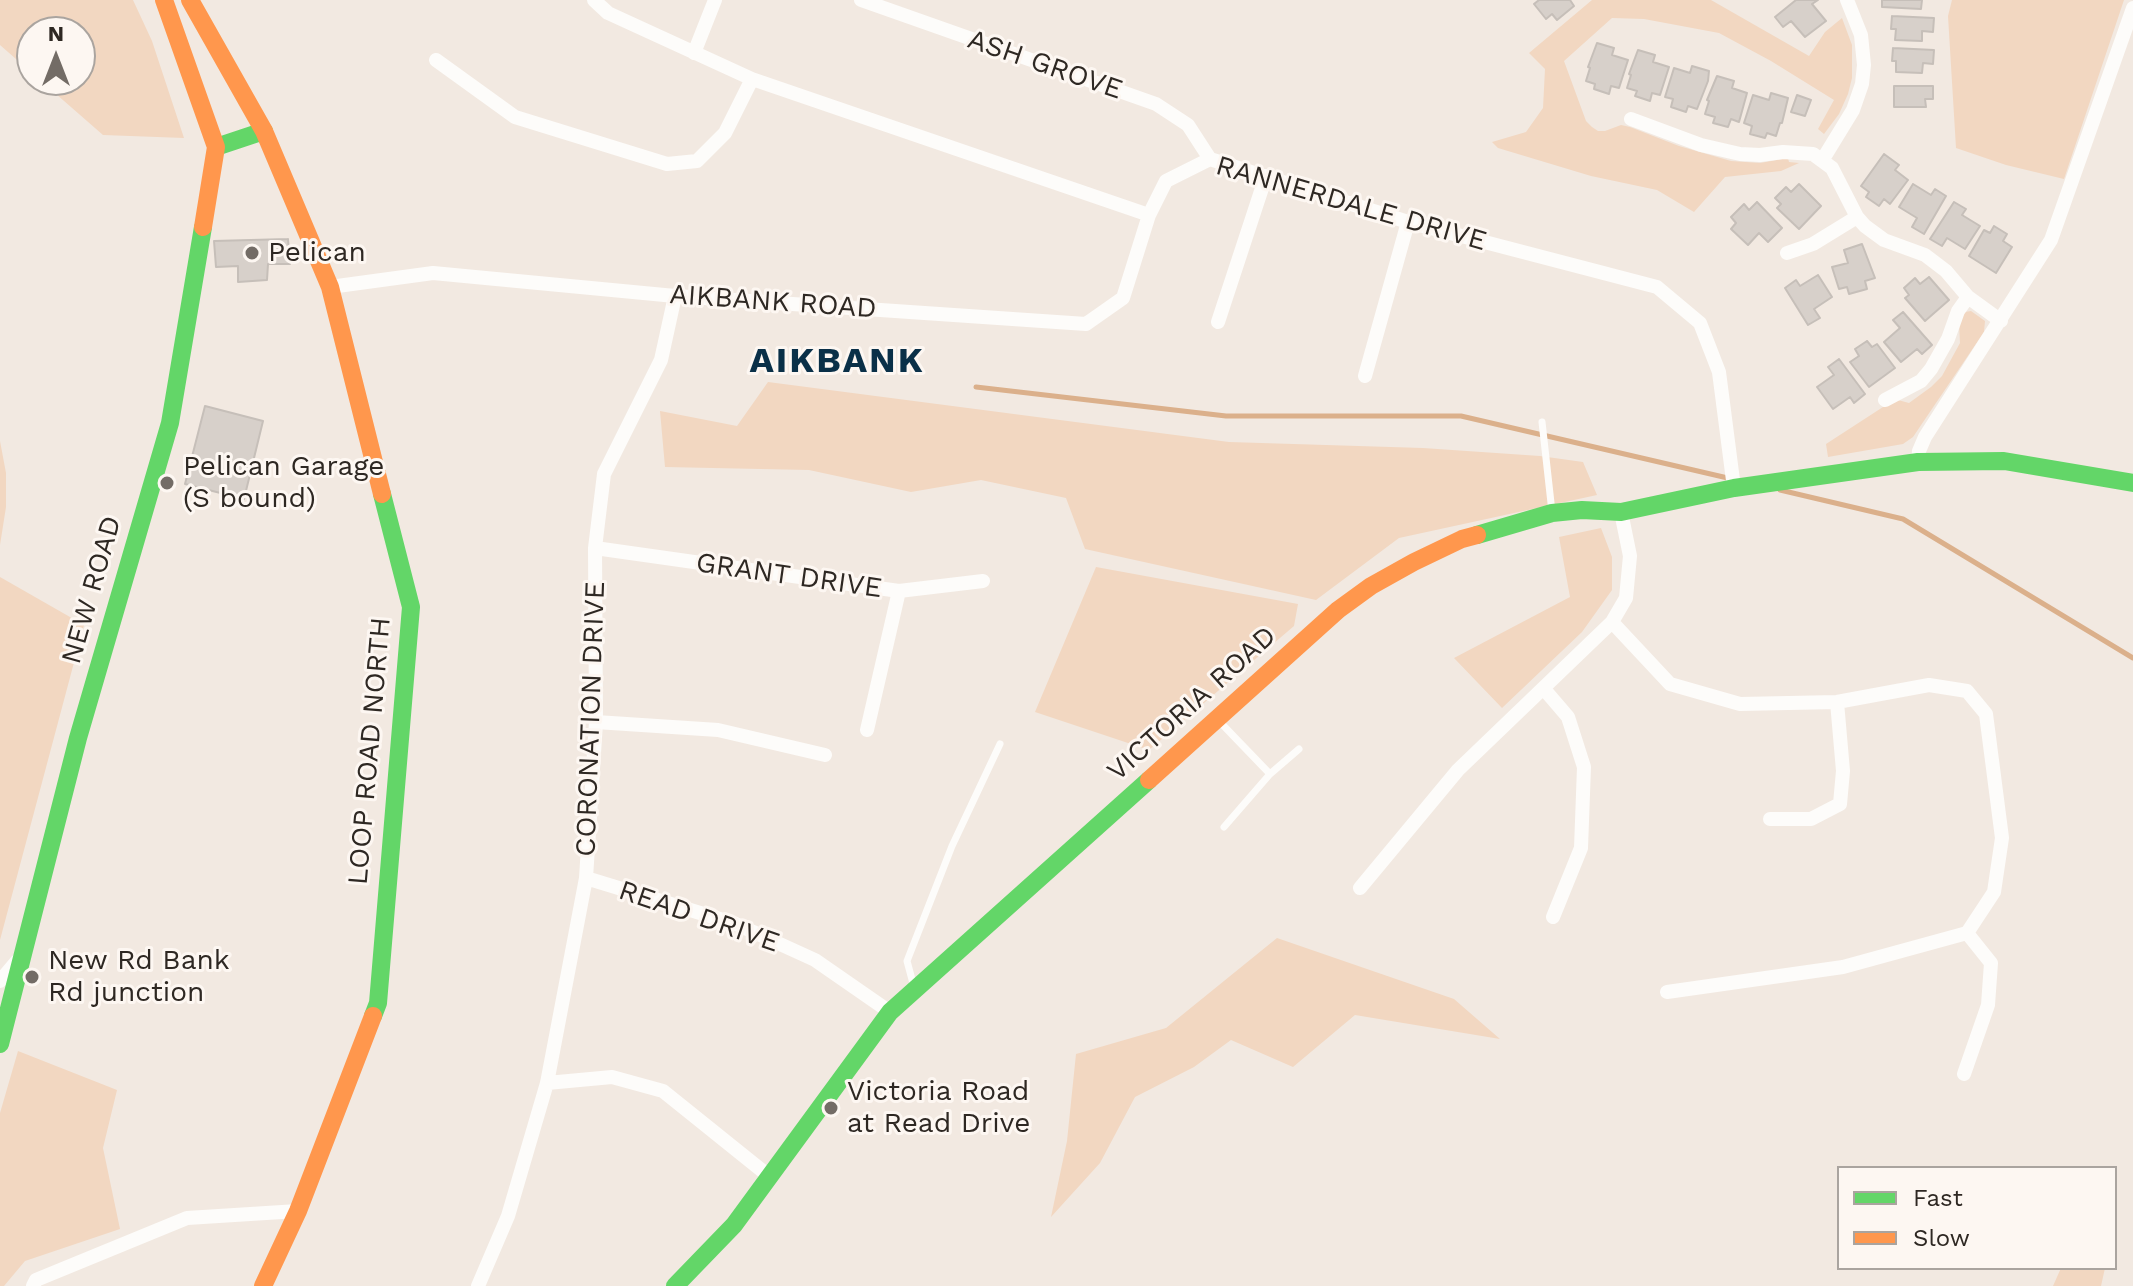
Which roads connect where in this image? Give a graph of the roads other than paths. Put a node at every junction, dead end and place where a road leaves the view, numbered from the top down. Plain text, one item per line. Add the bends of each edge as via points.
1 (164, 0) edge
2 (190, 0) edge
3 (594, 0) edge
4 (715, 0) edge
5 (861, 0) edge
6 (1847, 0) edge
7 (2133, 8) edge
8 (694, 53) junction
9 (436, 60) dead end
10 (752, 79) junction
11 (1631, 119) dead end
12 (264, 131) junction
13 (216, 147) junction
14 (1210, 159) junction
15 (1823, 159) junction
16 (1266, 176) junction
17 (1149, 215) junction
18 (1857, 217) junction
19 (1408, 222) junction
20 (1787, 253) dead end
21 (330, 287) junction
22 (675, 296) junction
23 (1968, 297) junction
24 (2001, 321) junction
25 (1218, 322) dead end
26 (1365, 376) dead end
27 (1885, 400) dead end
28 (1542, 422) dead end
29 (1918, 462) junction
30 (2133, 483) edge
31 (1734, 488) junction
32 (1621, 512) junction
33 (1552, 513) junction
34 (595, 548) junction
35 (983, 581) dead end
36 (899, 591) junction
37 (1612, 622) junction
38 (1544, 689) junction
39 (1837, 702) junction
40 (1218, 719) junction
41 (596, 722) junction
42 (867, 730) dead end
43 (1000, 744) dead end
44 (1299, 749) dead end
45 (825, 755) dead end
46 (1270, 774) junction
47 (1770, 819) dead end
48 (1224, 827) dead end
49 (586, 878) junction
50 (1360, 888) dead end
51 (1553, 917) dead end
52 (1967, 933) junction
53 (23, 954) junction
54 (0, 981) edge
55 (915, 989) junction
56 (1667, 992) dead end
57 (890, 1012) junction
58 (0, 1044) edge
59 (1964, 1074) dead end
60 (547, 1083) junction
61 (770, 1177) junction
62 (298, 1211) junction
63 (33, 1286) edge
64 (263, 1286) edge
65 (478, 1286) edge
66 (675, 1286) edge

1 - 13 main road, NEW ROAD
2 - 12 main road, LOOP ROAD NORTH
3 - 8 street via 608,13
4 - 8 street
5 - 14 street, ASH GROVE via 1156,104 1188,125
6 - 15 street via 1861,35 1862,84 1847,124
7 - 24 street via 2051,240
8 - 10 street
9 - 10 street via 515,117 667,164 697,161 725,133
10 - 17 street
11 - 15 street via 1740,154 1803,152
12 - 13 main road
12 - 21 main road, LOOP ROAD NORTH
13 - 53 main road, NEW ROAD via 170,423 78,738
14 - 16 street, RANNERDALE DRIVE
14 - 17 street, RANNERDALE DRIVE via 1166,181
15 - 18 street via 1839,178
16 - 19 street, RANNERDALE DRIVE
16 - 25 street
17 - 22 street, AIKBANK ROAD via 1123,298 1086,324
18 - 20 street
18 - 23 street via 1884,240 1925,255
19 - 26 street
19 - 31 street, RANNERDALE DRIVE via 1657,287 1700,323 1719,372
21 - 22 street, AIKBANK ROAD via 433,273
21 - 62 main road, LOOP ROAD NORTH via 411,607 378,1003
22 - 34 street, CORONATION DRIVE via 661,360 604,474
23 - 24 street
23 - 27 street via 1931,369 1921,381
24 - 29 street via 1925,437
28 - 33 lane
29 - 30 main road, VICTORIA ROAD via 2004,461
29 - 31 main road, VICTORIA ROAD
31 - 32 main road, VICTORIA ROAD
32 - 33 main road, VICTORIA ROAD
32 - 37 street via 1630,556 1626,598
33 - 40 main road, VICTORIA ROAD via 1462,539 1371,586
34 - 36 street, GRANT DRIVE
34 - 41 street, CORONATION DRIVE
35 - 36 street, GRANT DRIVE
36 - 42 street
37 - 38 street
37 - 39 street via 1670,684 1740,704
38 - 50 street via 1458,770
38 - 51 street via 1568,717 1584,767 1581,848
39 - 47 street via 1840,804 1811,819
39 - 52 street via 1929,685 1967,691 1986,714 2002,838 1994,892
40 - 46 lane
40 - 55 main road, VICTORIA ROAD
41 - 45 street via 718,730
41 - 49 street, CORONATION DRIVE
43 - 55 lane via 907,961
44 - 46 lane
46 - 48 lane
49 - 57 street, READ DRIVE via 736,924 815,960
49 - 60 street, CORONATION DRIVE
52 - 56 street via 1843,967
52 - 59 street via 1991,963 1988,1005
53 - 54 street
53 - 58 main road, NEW ROAD
55 - 57 main road, VICTORIA ROAD
57 - 61 main road, VICTORIA ROAD
60 - 61 street via 612,1077 663,1091
60 - 65 street, CORONATION DRIVE via 508,1216
61 - 66 main road, VICTORIA ROAD via 734,1225
62 - 63 street via 187,1218 36,1280
62 - 64 main road, LOOP ROAD NORTH

